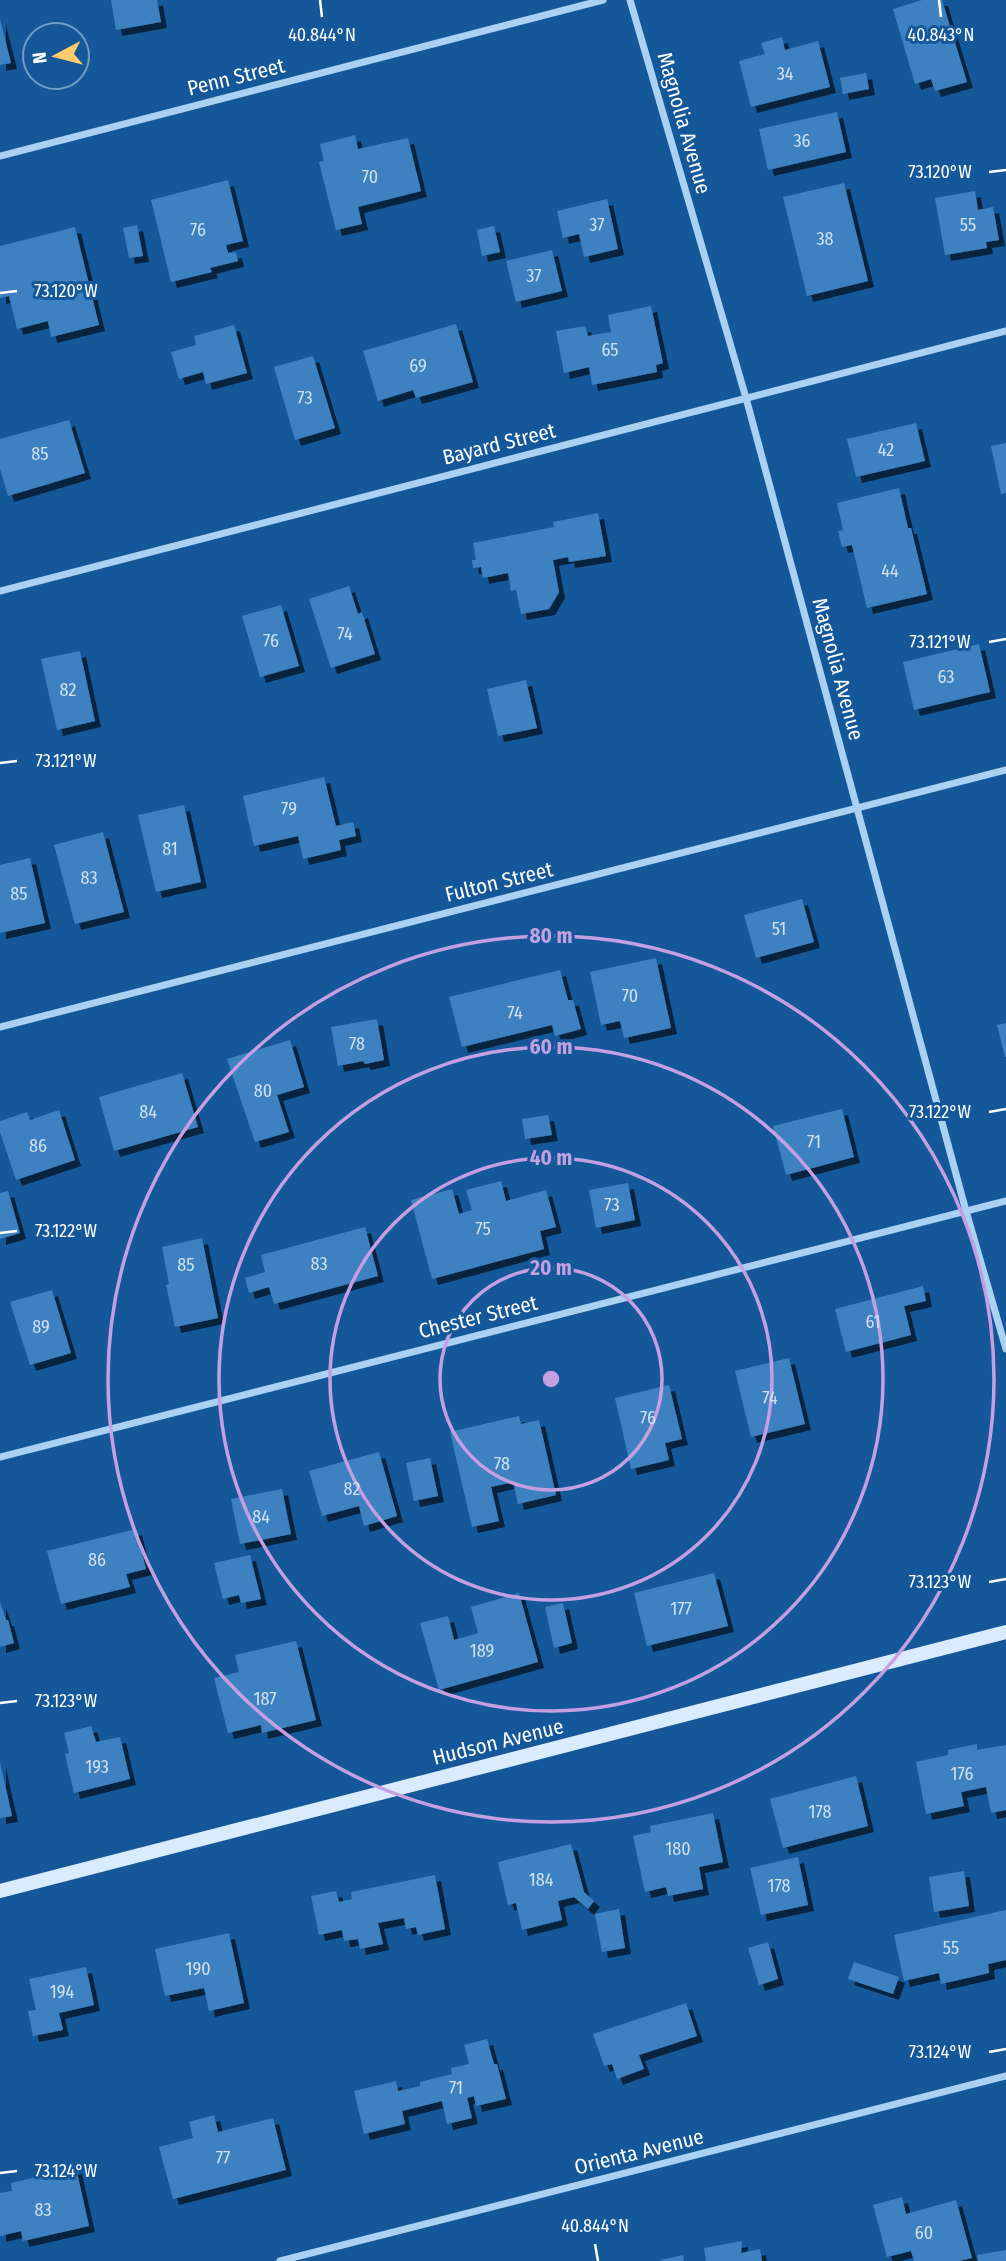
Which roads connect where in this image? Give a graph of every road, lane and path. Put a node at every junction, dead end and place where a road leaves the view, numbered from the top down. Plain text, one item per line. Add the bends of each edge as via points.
1 (603, 0) edge
2 (630, 0) edge
3 (0, 156) edge
4 (1006, 331) edge
5 (746, 398) junction
6 (0, 591) edge
7 (1006, 770) edge
8 (857, 809) junction
9 (0, 1027) edge
10 (1006, 1201) edge
11 (966, 1211) junction
12 (1006, 1349) edge
13 (0, 1457) edge
14 (1006, 1632) edge
15 (0, 1891) edge
16 (1006, 2076) edge
17 (280, 2261) edge

1 - 3 street, Penn Street
2 - 5 street, Magnolia Avenue
4 - 5 street, Bayard Street
5 - 6 street, Bayard Street
5 - 8 street, Magnolia Avenue
7 - 8 street, Fulton Street
8 - 9 street, Fulton Street
8 - 11 street, Magnolia Avenue
10 - 11 street, Chester Street
11 - 12 street, Magnolia Avenue
11 - 13 street, Chester Street
14 - 15 street, Hudson Avenue
16 - 17 street, Orienta Avenue

